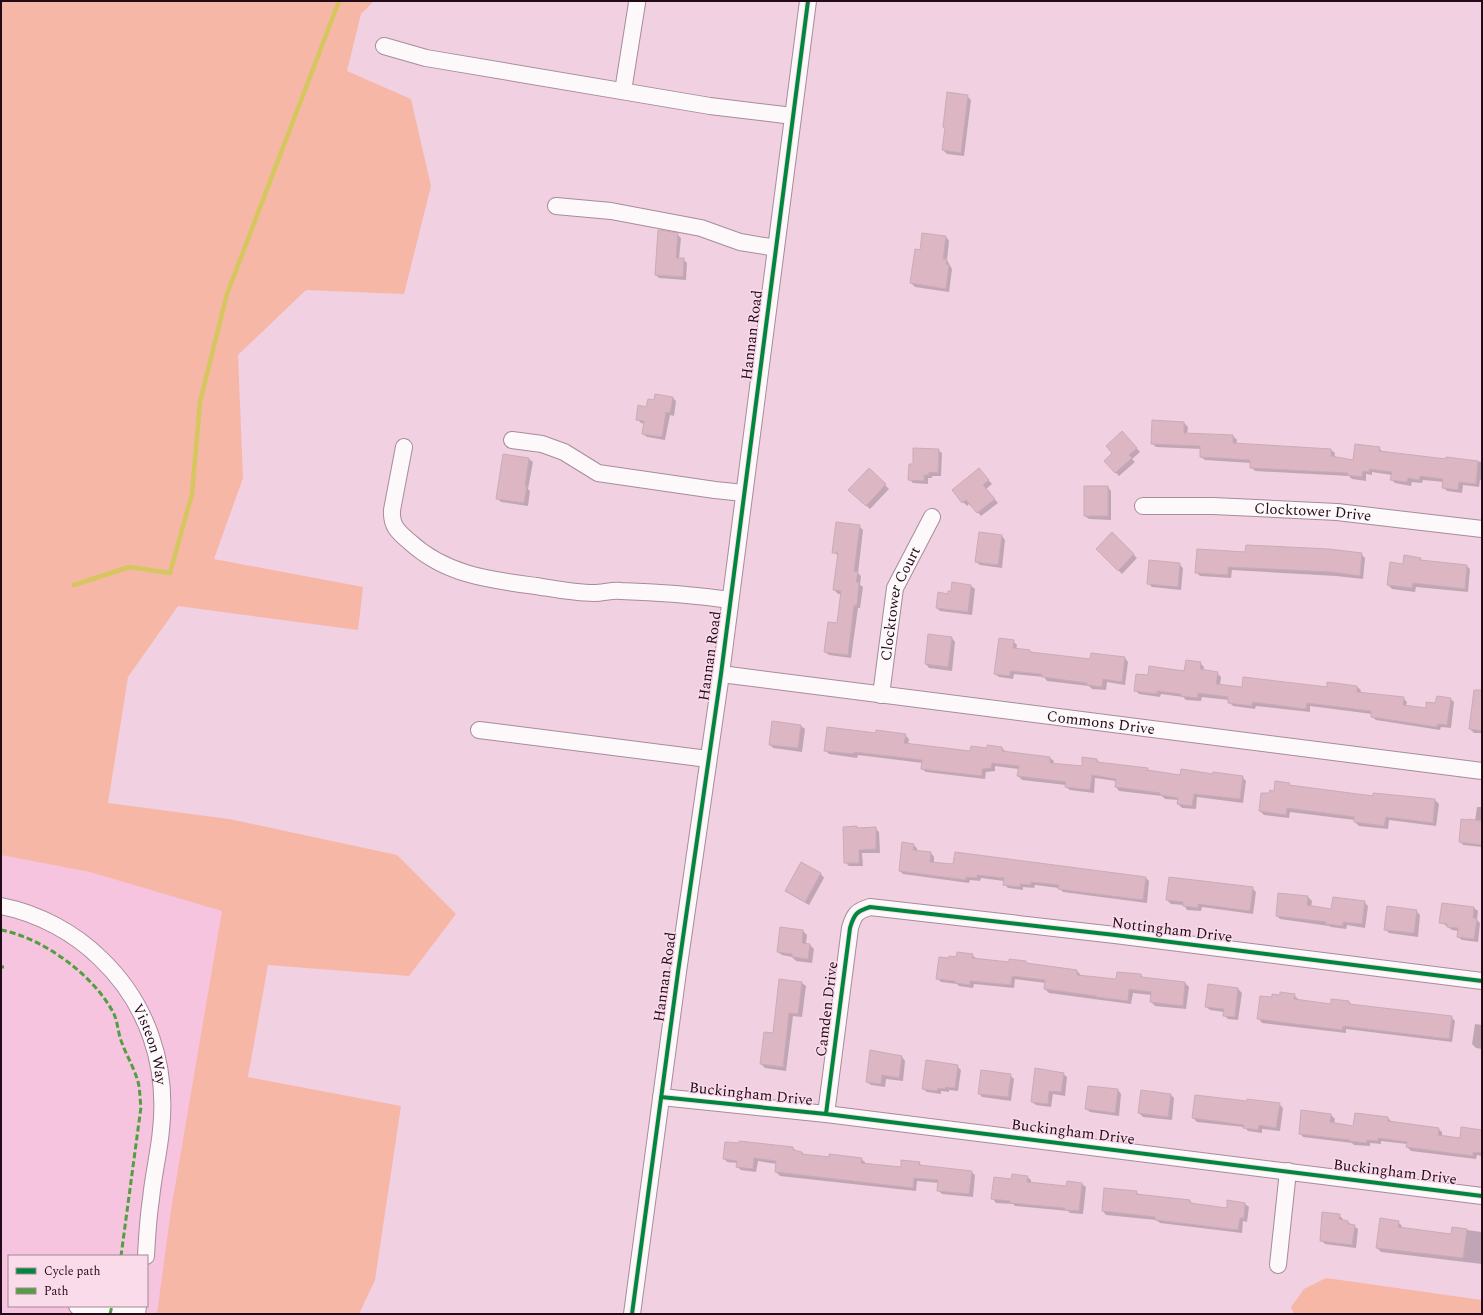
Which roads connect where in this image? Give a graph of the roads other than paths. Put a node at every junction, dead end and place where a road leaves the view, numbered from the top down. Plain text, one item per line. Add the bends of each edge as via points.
1 (808, 1) edge
2 (637, 3) dead end
3 (384, 46) dead end
4 (623, 91) junction
5 (793, 116) junction
6 (556, 206) dead end
7 (776, 248) junction
8 (512, 440) dead end
9 (404, 447) dead end
10 (744, 493) junction
11 (1143, 506) dead end
12 (932, 517) dead end
13 (1482, 529) edge
14 (730, 600) junction
15 (720, 674) junction
16 (881, 695) junction
17 (479, 730) dead end
18 (708, 759) junction
19 (1482, 771) edge
20 (1, 906) edge
21 (859, 910) joint
22 (1482, 981) edge
23 (661, 1096) junction
24 (826, 1114) junction
25 (1288, 1171) junction
26 (1482, 1196) edge
27 (146, 1255) edge
28 (1278, 1265) dead end
29 (83, 1307) edge
30 (126, 1314) edge
31 (632, 1314) edge

1 - 5 street, Hannan Road
2 - 4 street
3 - 4 street via 426,58
4 - 5 street via 710,106
5 - 7 street, Hannan Road
6 - 7 street via 610,211 701,228 740,242
7 - 10 street, Hannan Road
8 - 10 street via 542,444 564,452 598,473
9 - 14 street via 391,518 403,536 435,562 462,573 575,592 619,590
10 - 14 street, Hannan Road
11 - 13 street, Clocktower Drive via 1213,506 1337,512
12 - 16 street, Clocktower Court via 896,588
14 - 15 street, Hannan Road
15 - 16 street, Commons Drive
15 - 18 street, Hannan Road
16 - 19 street, Commons Drive
17 - 18 street
18 - 23 street, Hannan Road
20 - 27 street, Visteon Way via 37,917 88,947 123,983 146,1021 160,1066 163,1102
21 - 22 street, Nottingham Drive via 878,907
21 - 24 street, Camden Drive via 850,928
23 - 24 street, Buckingham Drive
23 - 31 street, Hannan Road
24 - 25 street, Buckingham Drive
25 - 26 street, Buckingham Drive
25 - 28 street
29 - 30 street

